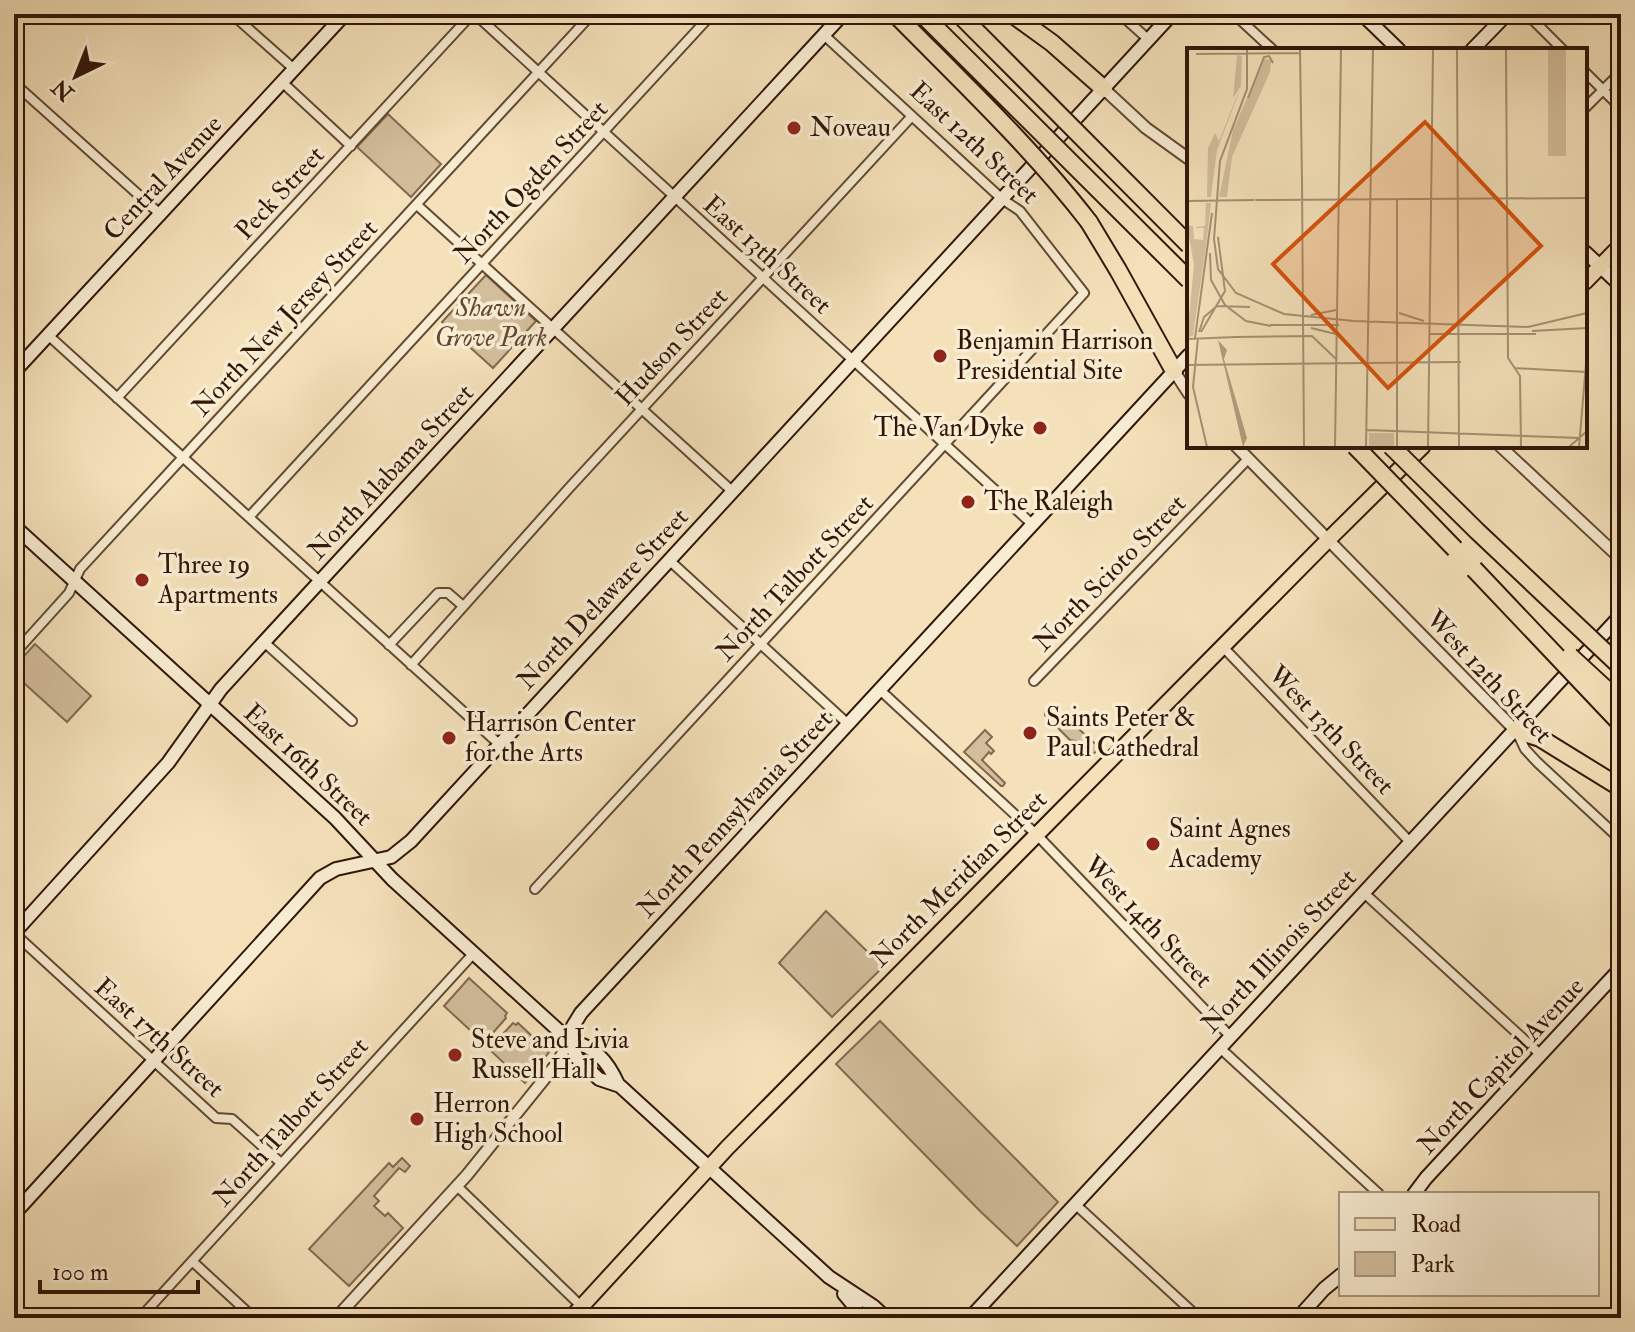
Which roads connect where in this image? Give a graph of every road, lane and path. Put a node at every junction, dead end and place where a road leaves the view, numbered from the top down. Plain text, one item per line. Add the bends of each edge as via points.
1 (20, 14) edge
2 (232, 14) edge
3 (345, 14) edge
4 (473, 14) edge
5 (592, 14) edge
6 (712, 14) edge
7 (843, 14) edge
8 (895, 14) edge
9 (922, 14) edge
10 (959, 14) edge
11 (1012, 14) edge
12 (1120, 14) edge
13 (1172, 14) edge
14 (1234, 14) edge
15 (1362, 14) edge
16 (1507, 14) edge
17 (1527, 14) edge
18 (14, 21) edge
19 (824, 35) junction
20 (1149, 40) junction
21 (1271, 48) edge
22 (1397, 48) edge
23 (1474, 48) edge
24 (1561, 48) edge
25 (294, 69) junction
26 (1621, 72) edge
27 (539, 73) junction
28 (1587, 74) edge
29 (282, 82) junction
30 (14, 83) edge
31 (1104, 89) junction
32 (1603, 90) junction
33 (1587, 106) edge
34 (1621, 108) edge
35 (912, 116) junction
36 (604, 132) junction
37 (351, 146) junction
38 (1187, 158) edge
39 (674, 197) junction
40 (1002, 199) junction
41 (417, 205) junction
42 (160, 214) junction
43 (1187, 243) edge
44 (1621, 245) edge
45 (1587, 254) edge
46 (482, 265) junction
47 (1600, 266) junction
48 (763, 278) junction
49 (1187, 278) edge
50 (1587, 280) edge
51 (1621, 286) edge
52 (1084, 293) joint
53 (553, 329) junction
54 (48, 335) junction
55 (1187, 357) edge
56 (853, 360) junction
57 (1174, 371) junction
58 (14, 372) edge
59 (1187, 391) edge
60 (117, 398) junction
61 (641, 410) junction
62 (945, 444) junction
63 (1238, 448) edge
64 (1357, 448) edge
65 (1393, 448) edge
66 (1421, 448) edge
67 (1502, 448) edge
68 (183, 458) junction
69 (1248, 459) junction
70 (732, 491) junction
71 (249, 517) junction
72 (1032, 524) junction
73 (14, 526) edge
74 (1328, 540) junction
75 (1621, 559) edge
76 (669, 560) junction
77 (1511, 563) junction
78 (1474, 569) junction
79 (320, 581) junction
80 (74, 582) junction
81 (463, 606) junction
82 (1621, 615) edge
83 (264, 642) junction
84 (389, 645) junction
85 (761, 645) junction
86 (1223, 647) junction
87 (14, 654) edge
88 (411, 665) junction
89 (1621, 667) edge
90 (1621, 680) edge
91 (1034, 681) dead end
92 (880, 690) junction
93 (1621, 703) edge
94 (209, 704) junction
95 (352, 721) dead end
96 (848, 724) junction
97 (1621, 724) edge
98 (1515, 730) junction
99 (499, 744) junction
100 (1621, 788) edge
101 (1037, 835) junction
102 (1621, 840) edge
103 (1410, 842) junction
104 (376, 861) junction
105 (535, 889) dead end
106 (1363, 892) junction
107 (14, 933) edge
108 (473, 954) junction
109 (1621, 968) edge
110 (1230, 1036) junction
111 (569, 1040) junction
112 (1220, 1048) junction
113 (1541, 1055) junction
114 (153, 1060) junction
115 (281, 1163) junction
116 (709, 1167) junction
117 (457, 1186) junction
118 (1377, 1192) edge
119 (1416, 1192) edge
120 (1075, 1204) junction
121 (14, 1214) edge
122 (192, 1261) junction
123 (829, 1277) junction
124 (1339, 1277) edge
125 (581, 1306) junction
126 (140, 1318) edge
127 (254, 1318) edge
128 (336, 1318) edge
129 (571, 1318) edge
130 (864, 1318) edge
131 (886, 1318) edge
132 (970, 1318) edge
133 (1199, 1318) edge
134 (1298, 1318) edge

1 - 18 street
2 - 25 street
3 - 25 main road, Central Avenue
4 - 27 street, East 13th Street
4 - 37 street, Peck Street
5 - 27 street, North New Jersey Street
6 - 36 street, North Ogden Street
7 - 19 main road, North Alabama Street
8 - 57 highway, bridge via 1089,222
9 - 49 highway, bridge
10 - 43 highway, bridge
11 - 31 highway
12 - 20 street
13 - 20 main road, North Delaware Street
14 - 21 street
15 - 22 main road
16 - 23 main road
17 - 24 street
19 - 35 street, East 12th Street
19 - 39 main road, North Alabama Street
20 - 31 main road, North Delaware Street
25 - 29 main road, Central Avenue
26 - 32 street
27 - 36 street, East 13th Street
27 - 41 street, North New Jersey Street
28 - 32 street
29 - 37 street
29 - 42 main road, Central Avenue
30 - 42 street
31 - 38 street
31 - 40 main road, North Delaware Street
32 - 33 street
32 - 34 street
35 - 40 street, East 12th Street
35 - 48 street, Hudson Street
36 - 39 street, East 13th Street
36 - 46 street, North Ogden Street
37 - 60 street, Peck Street
39 - 48 street, East 13th Street
39 - 53 main road, North Alabama Street
40 - 52 street, East 12th Street via 1020,211
40 - 56 main road, North Delaware Street
41 - 46 street
41 - 68 street, North New Jersey Street
42 - 54 main road, Central Avenue
44 - 47 main road
45 - 47 main road
46 - 53 street
46 - 71 street, North Ogden Street
47 - 50 main road
47 - 51 main road
48 - 56 street, East 13th Street
48 - 61 street, Hudson Street
52 - 62 street, North Talbott Street
53 - 61 street
53 - 79 main road, North Alabama Street
54 - 58 main road, Central Avenue
54 - 60 street
55 - 57 main road, North Pennsylvania Street
56 - 62 street, East 13th Street
56 - 70 main road, North Delaware Street
57 - 59 street
57 - 72 main road, North Pennsylvania Street
60 - 68 street
61 - 70 street
61 - 81 street, Hudson Street
62 - 72 street, East 13th Street
62 - 85 street, North Talbott Street
63 - 69 street
64 - 78 highway, bridge
65 - 77 highway, bridge
66 - 74 main road, North Meridian Street
67 - 75 street
68 - 71 street
68 - 80 street, North New Jersey Street via 80,569
69 - 74 street
69 - 91 street, North Scioto Street
70 - 76 main road, North Delaware Street
71 - 79 street
72 - 92 main road, North Pennsylvania Street
73 - 80 main road, East 16th Street
74 - 86 main road, North Meridian Street
74 - 98 street, West 12th Street
76 - 85 street
76 - 99 main road, North Delaware Street
77 - 89 highway, bridge
77 - 90 highway, bridge
78 - 93 highway, bridge
78 - 97 highway, bridge
79 - 83 main road, North Alabama Street
79 - 84 street
80 - 87 street, North New Jersey Street
80 - 94 main road, East 16th Street
81 - 84 street via 448,593 438,593
81 - 88 street, Hudson Street
82 - 98 main road, North Illinois Street
83 - 94 main road, North Alabama Street
83 - 95 street
84 - 88 street
85 - 96 street
85 - 105 street, North Talbott Street
86 - 101 main road, North Meridian Street
86 - 103 street, West 13th Street
88 - 99 street
92 - 96 main road, North Pennsylvania Street
92 - 101 street, West 14th Street
94 - 104 main road, East 16th Street
94 - 107 main road, North Alabama Street via 168,763
96 - 111 main road, North Pennsylvania Street via 581,1013
98 - 100 highway via 1543,739
98 - 102 street, West 12th Street via 1537,762
98 - 103 main road, North Illinois Street
99 - 104 main road, North Delaware Street via 402,850
101 - 110 street, West 14th Street
101 - 116 main road, North Meridian Street
103 - 106 main road, North Illinois Street
104 - 108 main road, East 16th Street
104 - 114 main road, North Delaware Street via 320,878
106 - 110 main road, North Illinois Street
106 - 113 street
107 - 114 street, East 17th Street
108 - 111 main road, East 16th Street
108 - 115 street, North Talbott Street
109 - 113 main road, North Capitol Avenue
110 - 112 main road, North Illinois Street
111 - 116 main road, East 16th Street via 577,1058 599,1079 618,1084
111 - 117 street, North Pennsylvania Street via 558,1062
112 - 118 street
112 - 120 main road, North Illinois Street
113 - 119 main road, North Capitol Avenue
114 - 115 street, East 17th Street via 216,1118 232,1119
114 - 121 main road, North Delaware Street
115 - 122 street, North Talbott Street
116 - 123 main road, East 16th Street
116 - 125 main road, North Meridian Street
117 - 125 street
117 - 128 street, North Pennsylvania Street
120 - 132 main road, North Illinois Street
120 - 133 street
122 - 126 street, North Talbott Street
122 - 127 street
123 - 130 main road
123 - 131 main road
124 - 134 main road
125 - 129 main road, North Meridian Street

